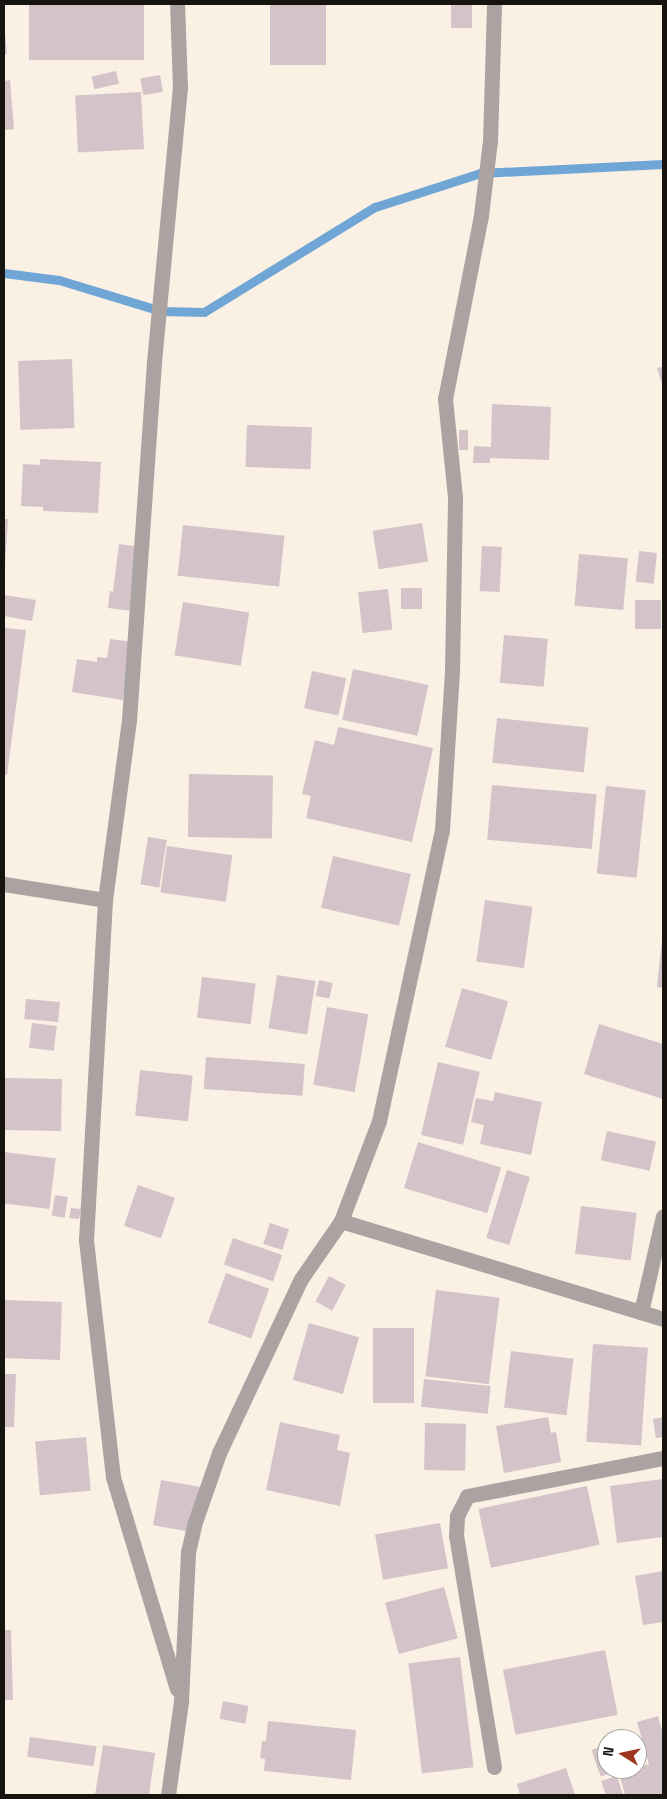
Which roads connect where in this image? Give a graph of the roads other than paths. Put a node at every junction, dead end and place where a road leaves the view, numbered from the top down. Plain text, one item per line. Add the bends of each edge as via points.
1 (177, 4) edge
2 (494, 4) edge
3 (4, 884) edge
4 (105, 900) junction
5 (663, 1216) edge
6 (341, 1221) junction
7 (641, 1312) junction
8 (663, 1319) edge
9 (663, 1458) edge
10 (181, 1701) junction
11 (494, 1767) dead end
12 (168, 1795) edge

1 - 4 street via 180,88 154,362 129,720
2 - 6 street via 490,141 481,215 445,399 455,497 452,672 442,830 379,1121
3 - 4 street
4 - 10 street via 86,1240 113,1477
5 - 7 street
6 - 7 street
6 - 10 street via 301,1278 204,1492 188,1552
7 - 8 street
9 - 11 street via 467,1496 457,1516 456,1536
10 - 12 street

